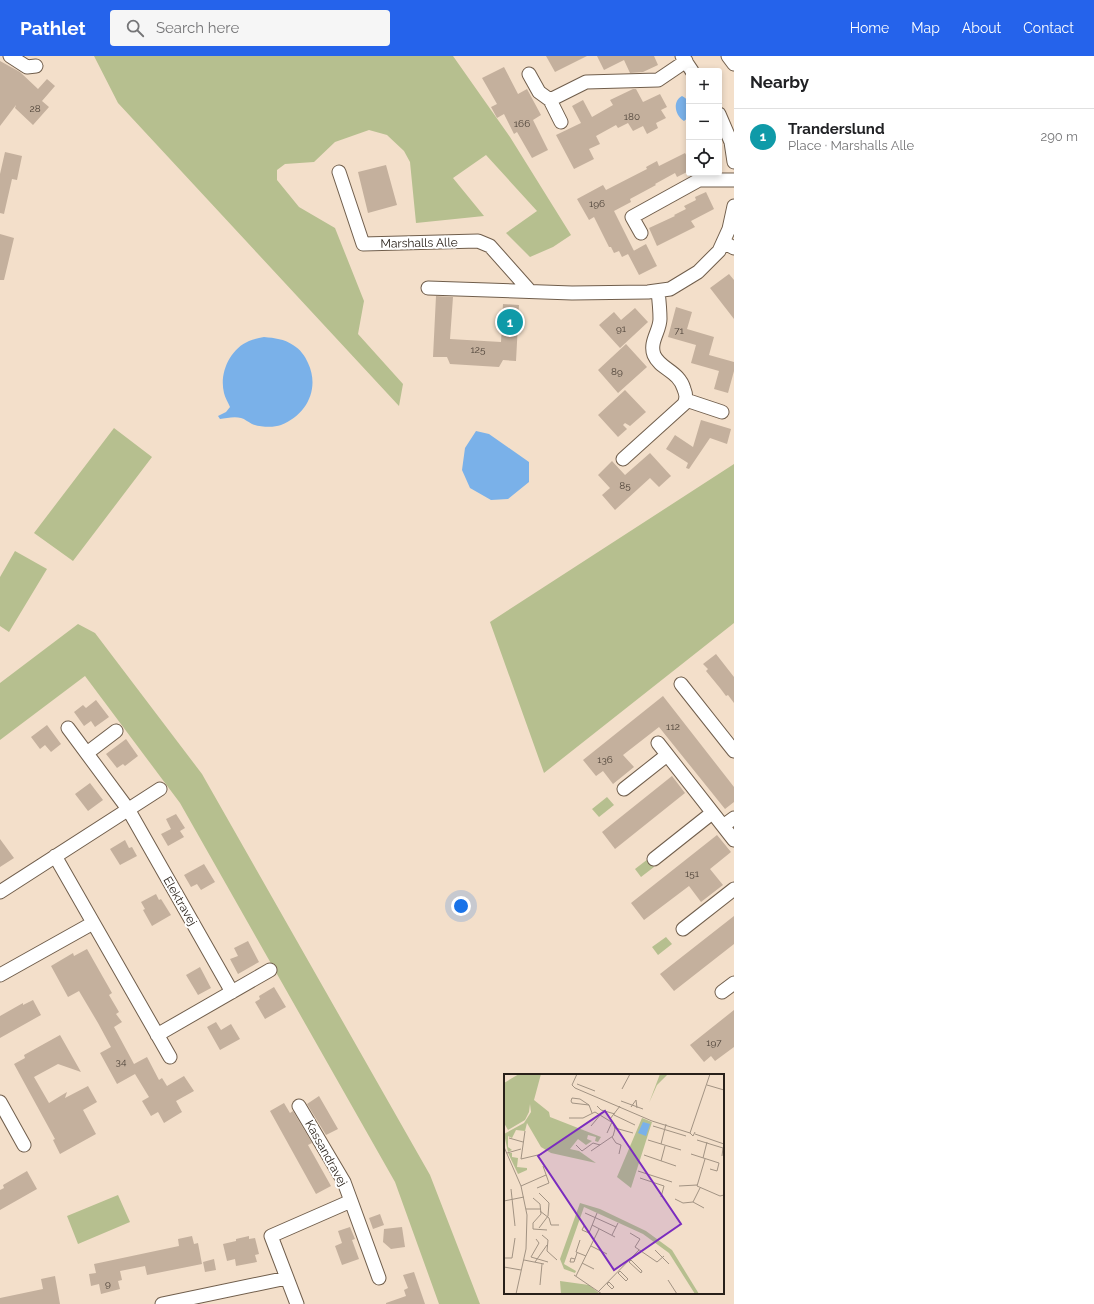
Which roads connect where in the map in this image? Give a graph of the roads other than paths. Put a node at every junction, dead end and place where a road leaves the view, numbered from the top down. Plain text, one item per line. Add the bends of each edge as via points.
1 (10, 56) edge
2 (728, 56) edge
3 (687, 63) edge
4 (734, 64) edge
5 (36, 66) dead end
6 (529, 74) dead end
7 (550, 100) junction
8 (722, 120) edge
9 (561, 122) dead end
10 (733, 142) edge
11 (734, 162) edge
12 (339, 172) dead end
13 (734, 180) edge
14 (734, 206) edge
15 (641, 233) dead end
16 (729, 245) edge
17 (428, 288) dead end
18 (530, 291) junction
19 (658, 291) junction
20 (686, 400) junction
21 (722, 412) dead end
22 (623, 459) dead end
23 (681, 684) dead end
24 (68, 728) dead end
25 (116, 731) dead end
26 (658, 743) dead end
27 (734, 750) edge
28 (87, 753) junction
29 (667, 755) junction
30 (160, 789) dead end
31 (624, 790) dead end
32 (128, 809) junction
33 (712, 813) junction
34 (734, 818) edge
35 (723, 826) junction
36 (734, 840) edge
37 (55, 856) junction
38 (654, 859) dead end
39 (734, 889) edge
40 (0, 892) edge
41 (93, 923) junction
42 (683, 929) dead end
43 (270, 970) dead end
44 (0, 975) edge
45 (734, 983) edge
46 (232, 992) junction
47 (722, 992) dead end
48 (157, 1035) junction
49 (170, 1057) dead end
50 (0, 1102) edge
51 (299, 1106) dead end
52 (24, 1145) dead end
53 (351, 1201) junction
54 (287, 1278) junction
55 (379, 1278) dead end
56 (162, 1304) edge
57 (296, 1304) edge

1 - 5 street via 27,67
2 - 4 street
3 - 7 street via 658,80 586,82
6 - 7 street via 539,92
7 - 9 street
8 - 10 street
10 - 11 street
12 - 18 street, Marshalls Alle via 363,244 478,241 490,246
13 - 15 street via 700,180 632,217
14 - 16 street via 729,229
16 - 19 street via 719,251 698,272 670,289
17 - 18 street
18 - 19 street
19 - 20 street via 660,320 653,343 654,355 662,366 673,372 682,382
20 - 21 street
20 - 22 street
23 - 27 street
24 - 28 street, Elektravej
25 - 28 street
26 - 29 street
28 - 32 street, Elektravej
29 - 31 street
29 - 33 street
30 - 32 street
32 - 37 street
32 - 46 street, Elektravej
33 - 35 street
33 - 38 street
34 - 35 street
35 - 36 street
37 - 40 street
37 - 41 street
39 - 42 street
41 - 44 street
41 - 48 street
43 - 46 street
45 - 47 street
46 - 48 street
48 - 49 street
50 - 52 street
51 - 53 street, Kassandravej via 344,1182
53 - 54 street, Kassandravej via 271,1236
53 - 55 street, Kassandravej
54 - 56 street
54 - 57 street, Kassandravej

